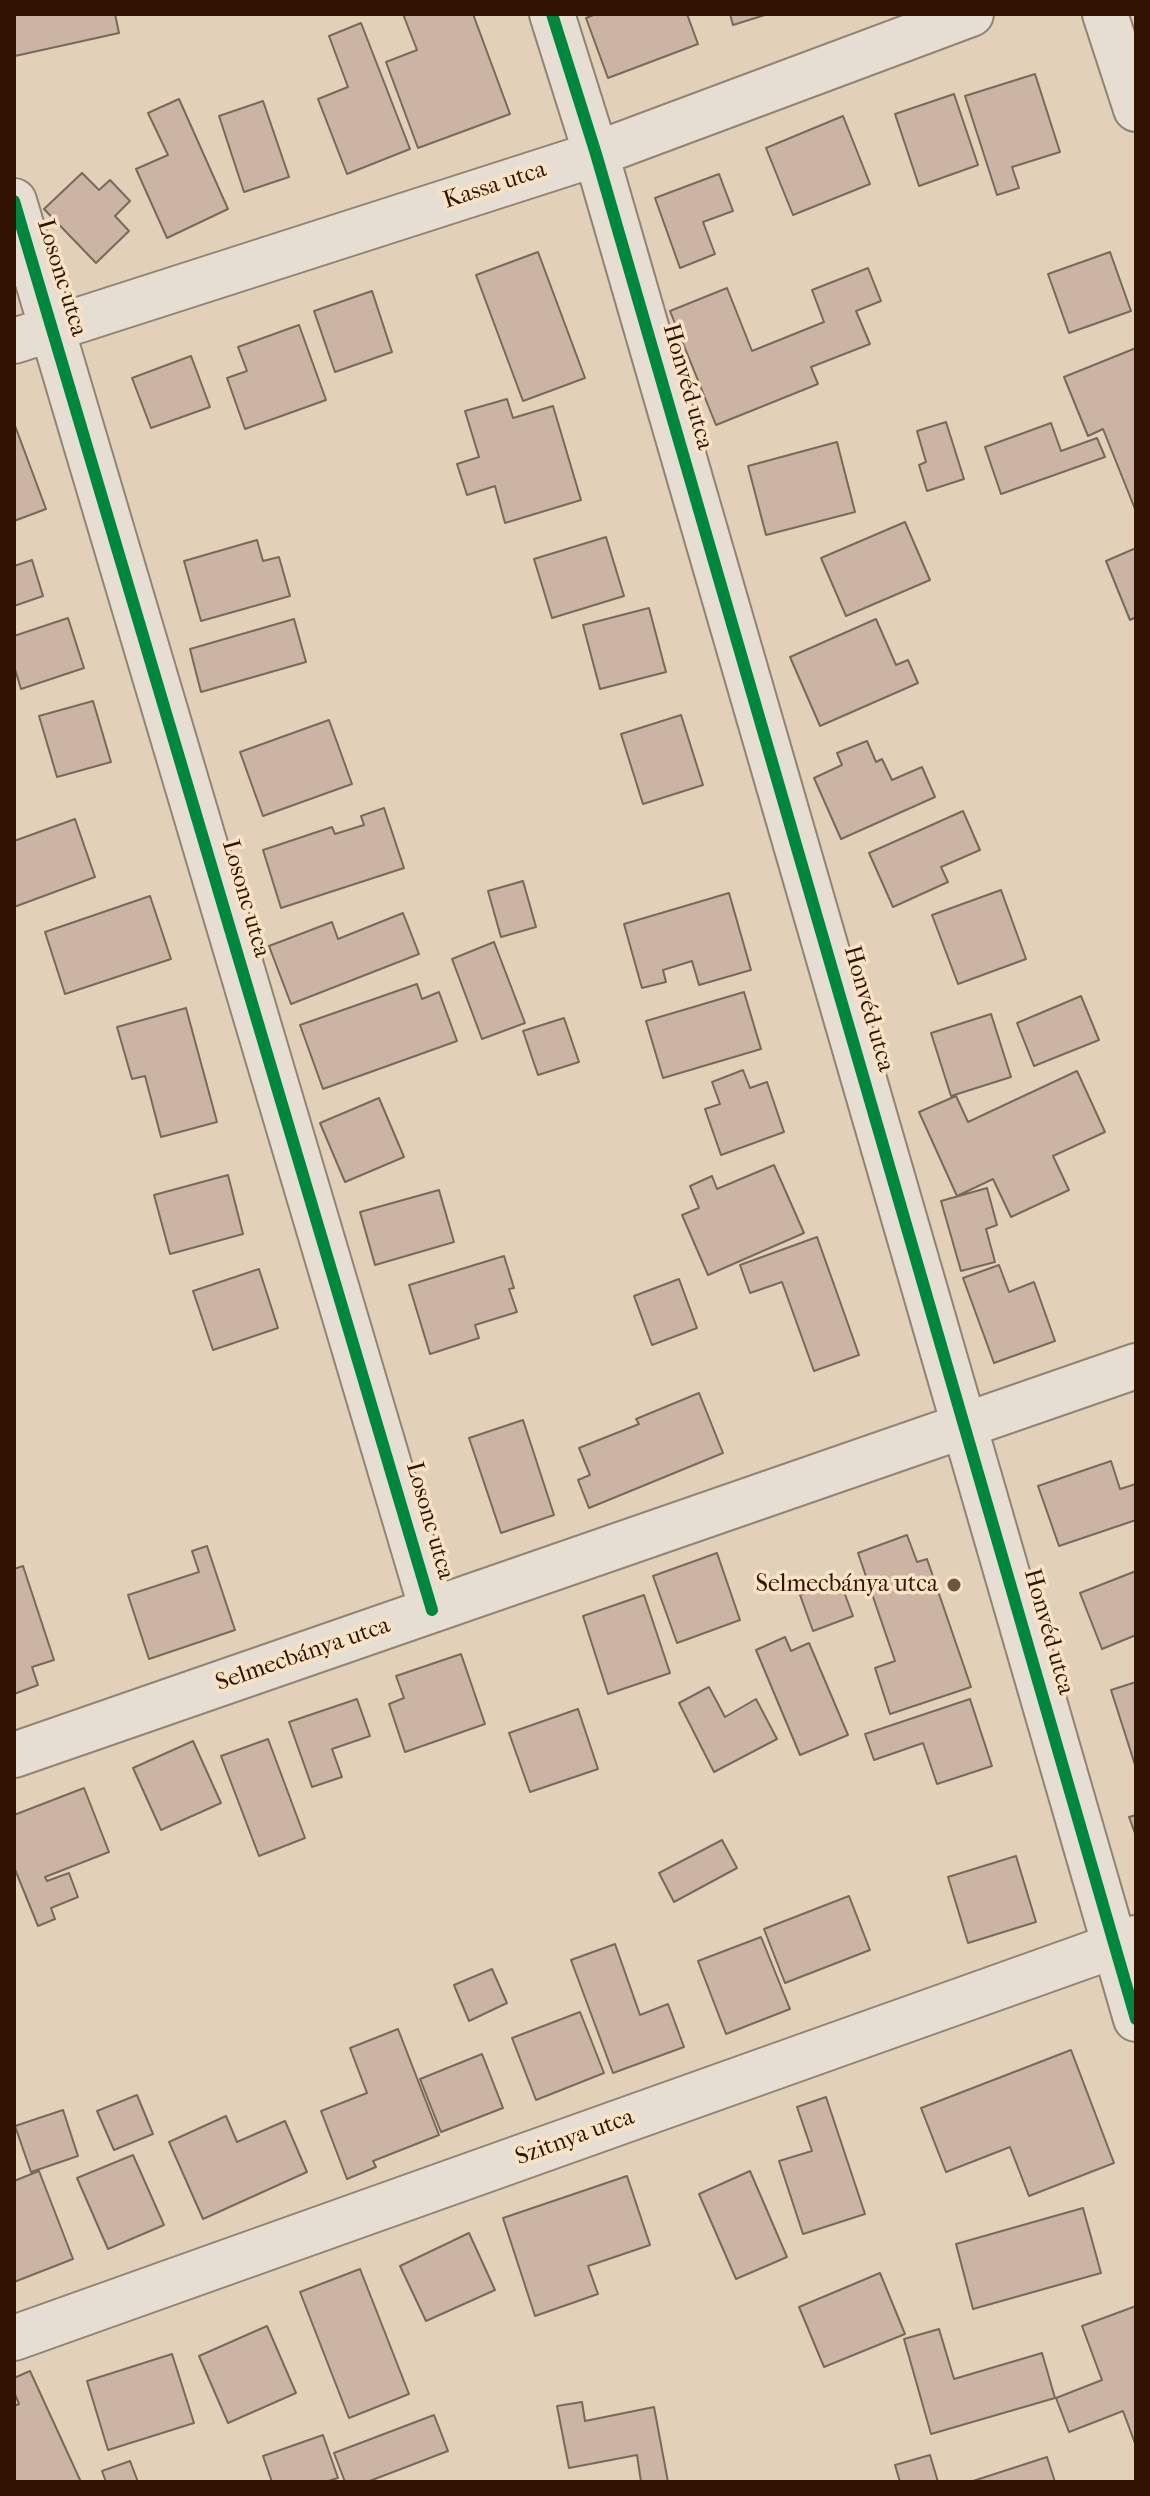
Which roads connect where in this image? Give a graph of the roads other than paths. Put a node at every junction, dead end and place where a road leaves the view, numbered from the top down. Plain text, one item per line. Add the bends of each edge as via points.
1 (552, 14) edge
2 (971, 14) edge
3 (1105, 14) edge
4 (1136, 109) edge
5 (596, 154) junction
6 (14, 201) edge
7 (34, 334) edge
8 (1136, 1366) edge
9 (966, 1424) junction
10 (432, 1610) junction
11 (14, 1755) edge
12 (1126, 1942) edge
13 (1136, 2019) edge
14 (14, 2338) edge

1 - 5 street, Honvéd utca
2 - 5 street, Kassa utca
3 - 4 street
5 - 7 street, Kassa utca
5 - 9 street, Honvéd utca
6 - 7 street, Losonc utca
7 - 10 street, Losonc utca
8 - 9 street, Selmecbánya utca
9 - 10 street, Selmecbánya utca
9 - 12 street, Honvéd utca
10 - 11 street, Selmecbánya utca
12 - 13 street, Honvéd utca
12 - 14 street, Szitnya utca

